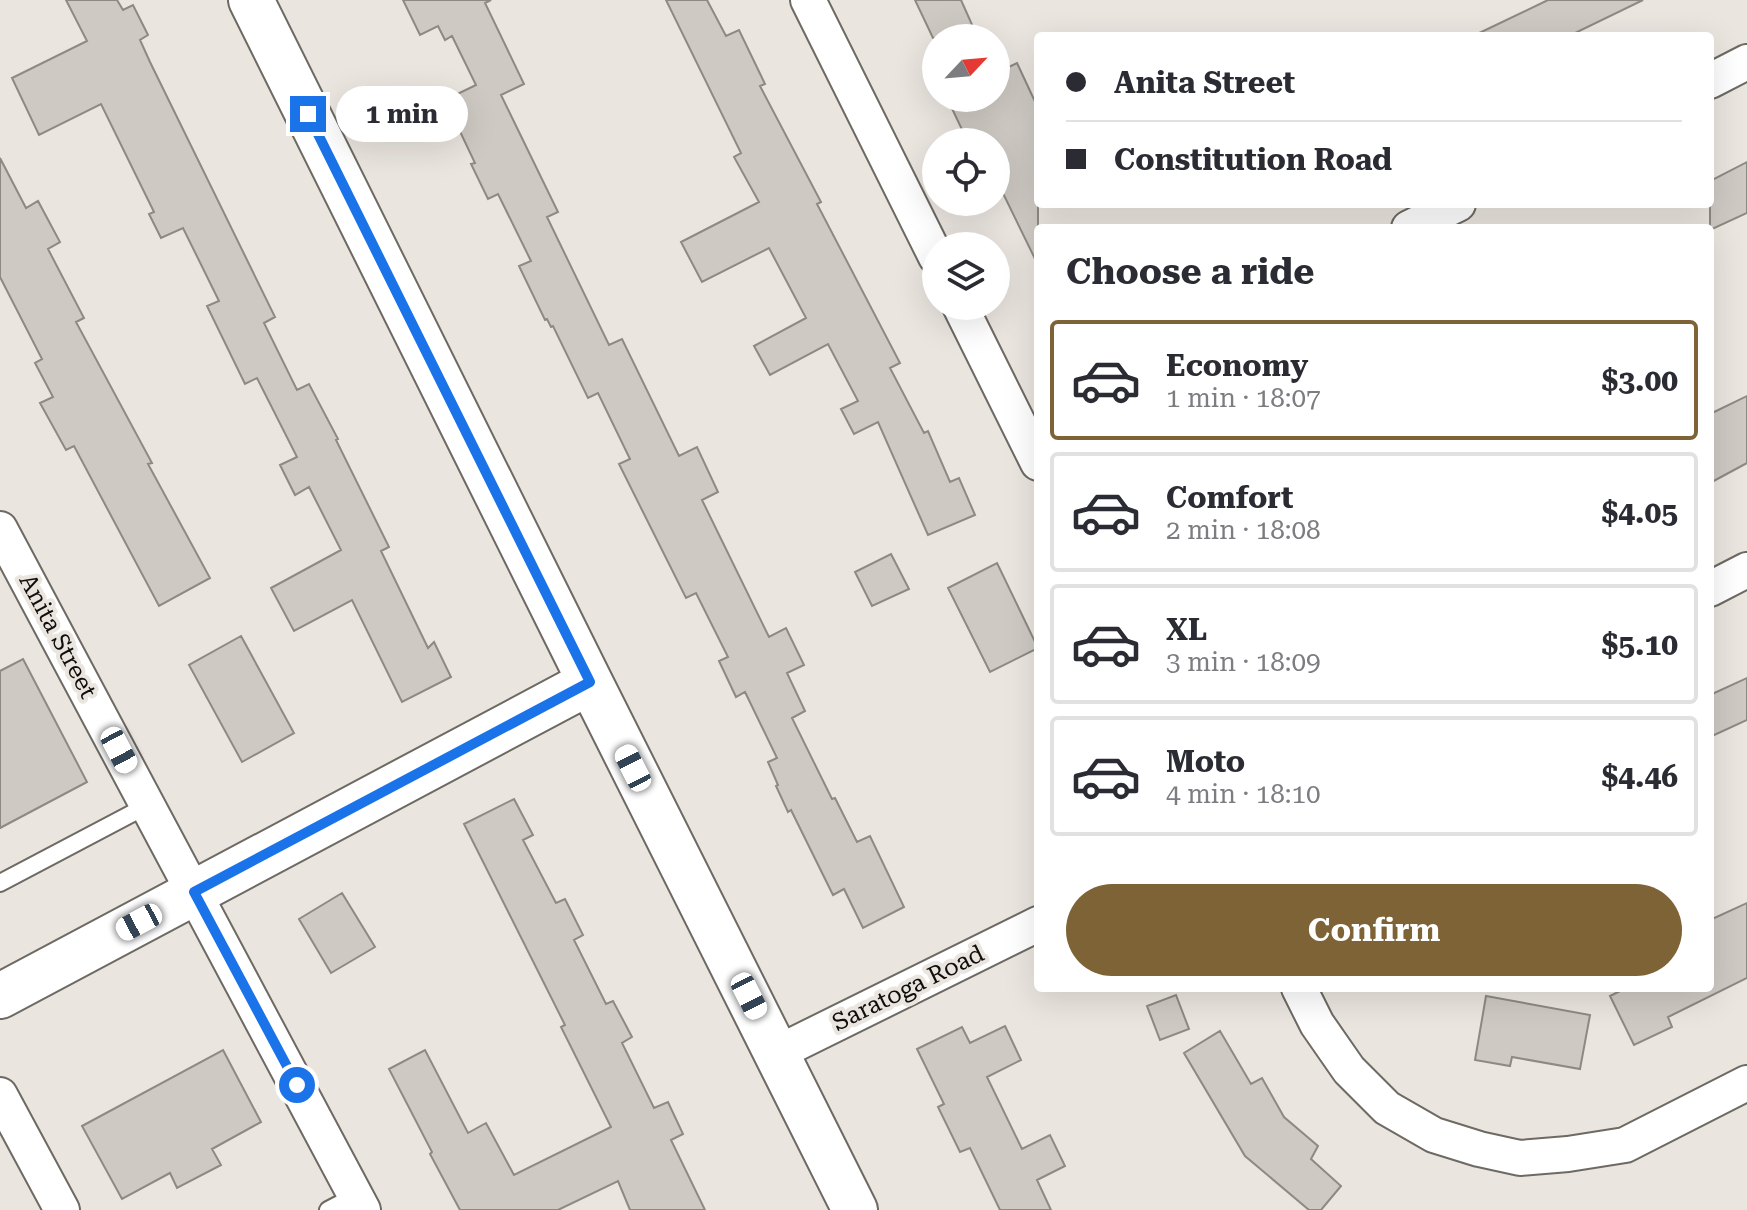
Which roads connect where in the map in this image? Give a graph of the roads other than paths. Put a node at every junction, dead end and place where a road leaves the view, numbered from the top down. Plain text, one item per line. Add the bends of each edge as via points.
1 (251, 0) edge
2 (808, 0) edge
3 (1747, 62) edge
4 (1714, 79) edge
5 (1450, 208) edge
6 (1417, 224) edge
7 (924, 232) edge
8 (969, 320) edge
9 (1027, 414) edge
10 (1034, 445) edge
11 (0, 529) edge
12 (1747, 570) edge
13 (1714, 587) edge
14 (590, 682) junction
15 (148, 805) junction
16 (0, 883) edge
17 (194, 892) junction
18 (1034, 926) edge
19 (1301, 992) edge
20 (0, 996) edge
21 (777, 1053) junction
22 (1747, 1083) edge
23 (0, 1095) edge
24 (349, 1205) edge
25 (62, 1210) edge
26 (855, 1210) edge

1 - 14 street
2 - 7 street
3 - 4 street
5 - 6 street
8 - 9 street
9 - 10 street
11 - 15 street, Anita Street
12 - 13 street
14 - 17 street
14 - 21 street
15 - 16 lane
15 - 17 street, Anita Street
17 - 20 street
17 - 24 street, Anita Street
18 - 21 street, Saratoga Road
19 - 22 street via 1349,1070 1387,1108 1434,1135 1520,1158 1625,1145
21 - 26 street
23 - 25 street

